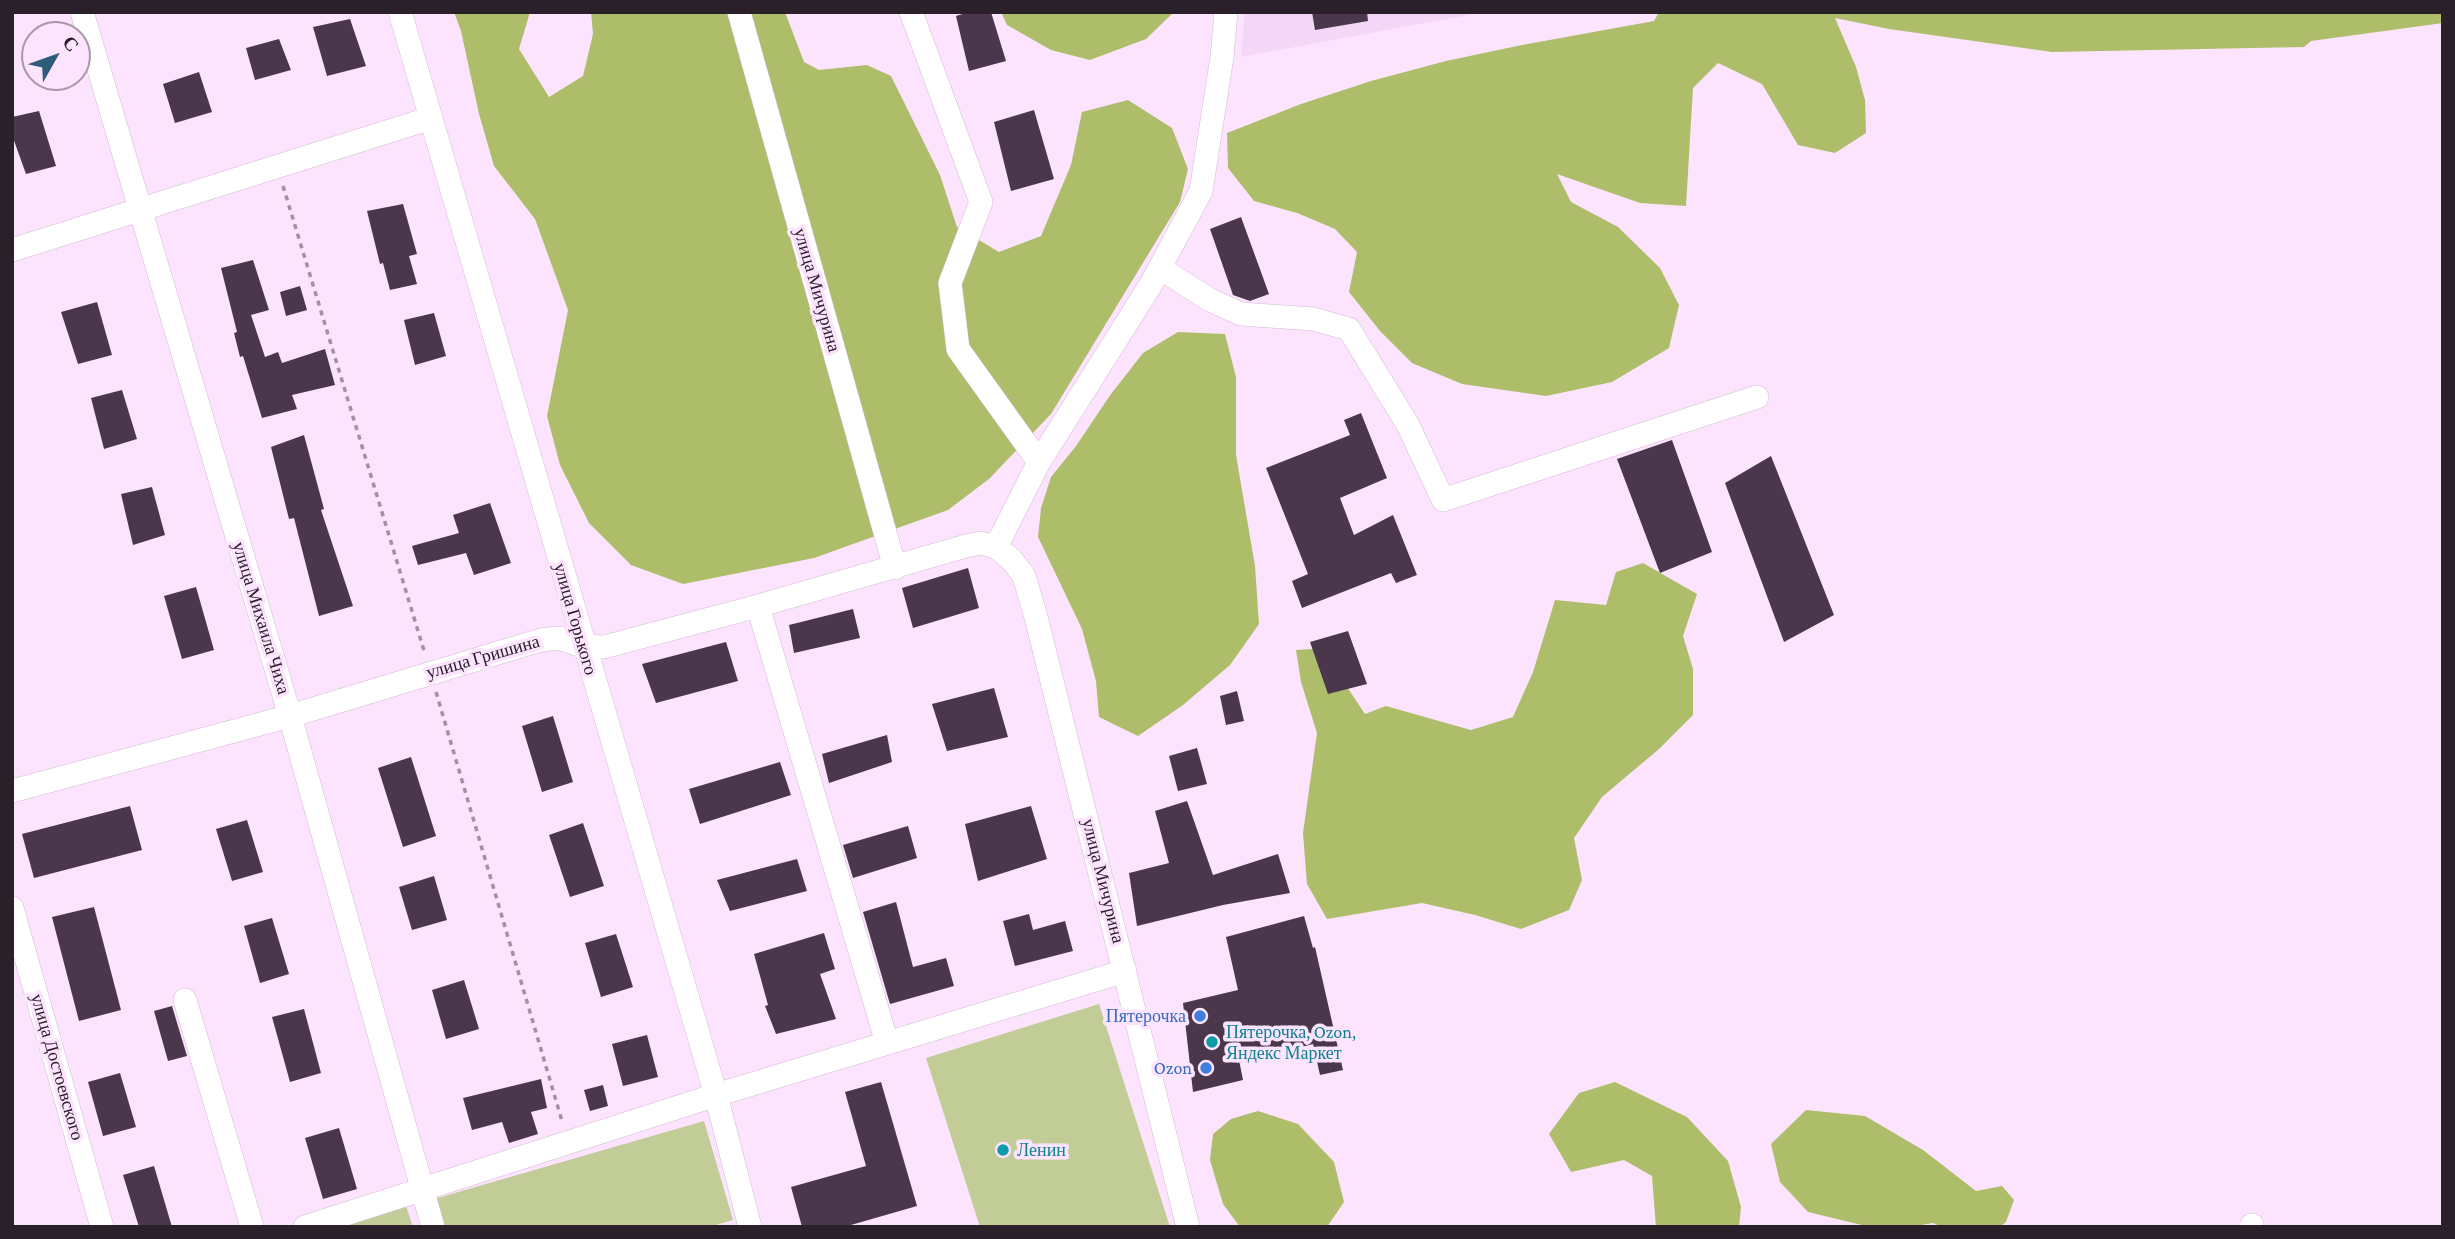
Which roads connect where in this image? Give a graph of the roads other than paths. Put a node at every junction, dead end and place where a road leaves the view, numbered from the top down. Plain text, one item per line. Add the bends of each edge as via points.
1 (82, 12) edge
2 (400, 12) edge
3 (739, 12) edge
4 (911, 12) edge
5 (1226, 12) edge
6 (431, 118) junction
7 (141, 211) junction
8 (12, 250) edge
9 (1160, 268) junction
10 (1757, 397) dead end
11 (1039, 462) junction
12 (996, 547) junction
13 (895, 568) junction
14 (758, 606) junction
15 (583, 646) junction
16 (290, 716) junction
17 (12, 791) edge
18 (12, 908) edge
19 (1125, 971) junction
20 (185, 1000) dead end
21 (887, 1043) junction
22 (716, 1096) junction
23 (422, 1191) junction
24 (103, 1227) edge
25 (252, 1227) edge
26 (305, 1227) edge
27 (433, 1227) edge
28 (750, 1227) edge
29 (1188, 1227) edge

1 - 7 street, улица Михаила Чиха
2 - 6 street, улица Горького
3 - 13 street, улица Мичурина
4 - 11 street via 981,202 950,283 958,349
5 - 9 street via 1201,191
6 - 7 street
6 - 15 street, улица Горького
7 - 8 street
7 - 16 street, улица Михаила Чиха
9 - 10 street via 1241,314 1312,319 1349,330 1408,425 1443,500
9 - 11 street
11 - 12 street
12 - 13 street, улица Гришина via 966,546
12 - 19 street, улица Мичурина via 1024,576 1037,617
13 - 14 street, улица Гришина
14 - 15 street, улица Гришина via 604,647
14 - 21 street
15 - 16 street, улица Гришина via 559,638 541,640
15 - 22 street, улица Горького
16 - 17 street, улица Гришина
16 - 23 street, улица Михаила Чиха
18 - 24 street, улица Достоевского
19 - 21 street
19 - 29 street, улица Мичурина
20 - 25 street
21 - 22 street
22 - 23 street
22 - 28 street, улица Горького
23 - 26 street
23 - 27 street, улица Михаила Чиха

